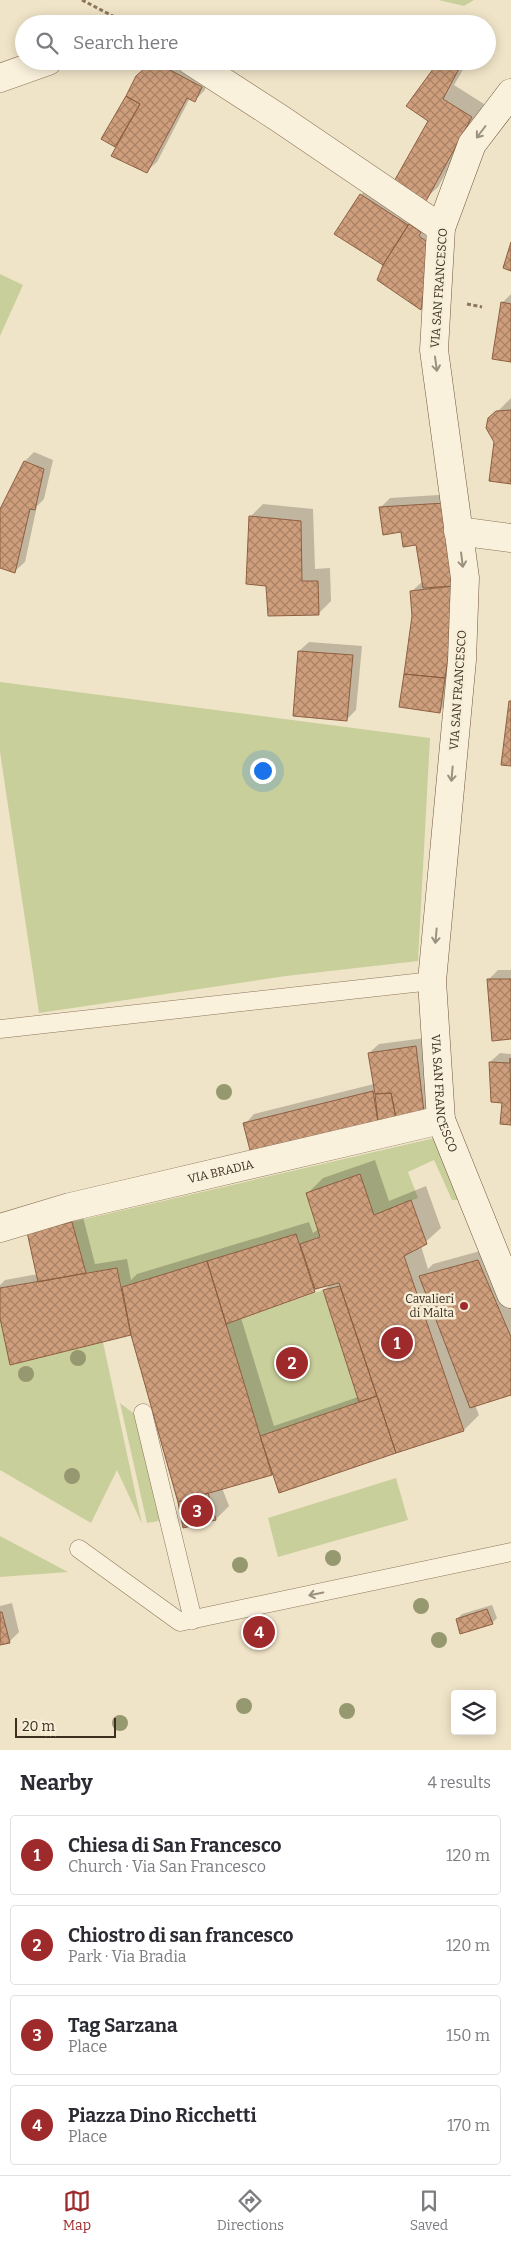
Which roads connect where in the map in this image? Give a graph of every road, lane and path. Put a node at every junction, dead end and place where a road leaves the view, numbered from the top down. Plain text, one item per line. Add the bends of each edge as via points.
1 (82, 0) edge
2 (111, 15) edge
3 (23, 70) edge
4 (205, 70) edge
5 (0, 78) edge
6 (511, 93) edge
7 (441, 228) junction
8 (458, 530) junction
9 (511, 538) edge
10 (432, 981) junction
11 (0, 1029) edge
12 (441, 1120) junction
13 (0, 1228) edge
14 (511, 1294) edge
15 (143, 1413) dead end
16 (79, 1549) dead end
17 (511, 1552) edge
18 (187, 1621) junction

1 - 2 path
3 - 5 street
4 - 7 street
6 -> 7 street, VIA SAN FRANCESCO via 472,144
7 -> 8 street, VIA SAN FRANCESCO via 434,350
8 - 9 street
8 -> 10 street, VIA SAN FRANCESCO via 464,578 462,660
10 - 11 lane
10 - 12 street, VIA SAN FRANCESCO
12 - 13 street, VIA BRADIA via 70,1207
12 - 14 street, VIA SAN FRANCESCO
15 - 18 lane
16 - 18 lane
17 -> 18 lane

